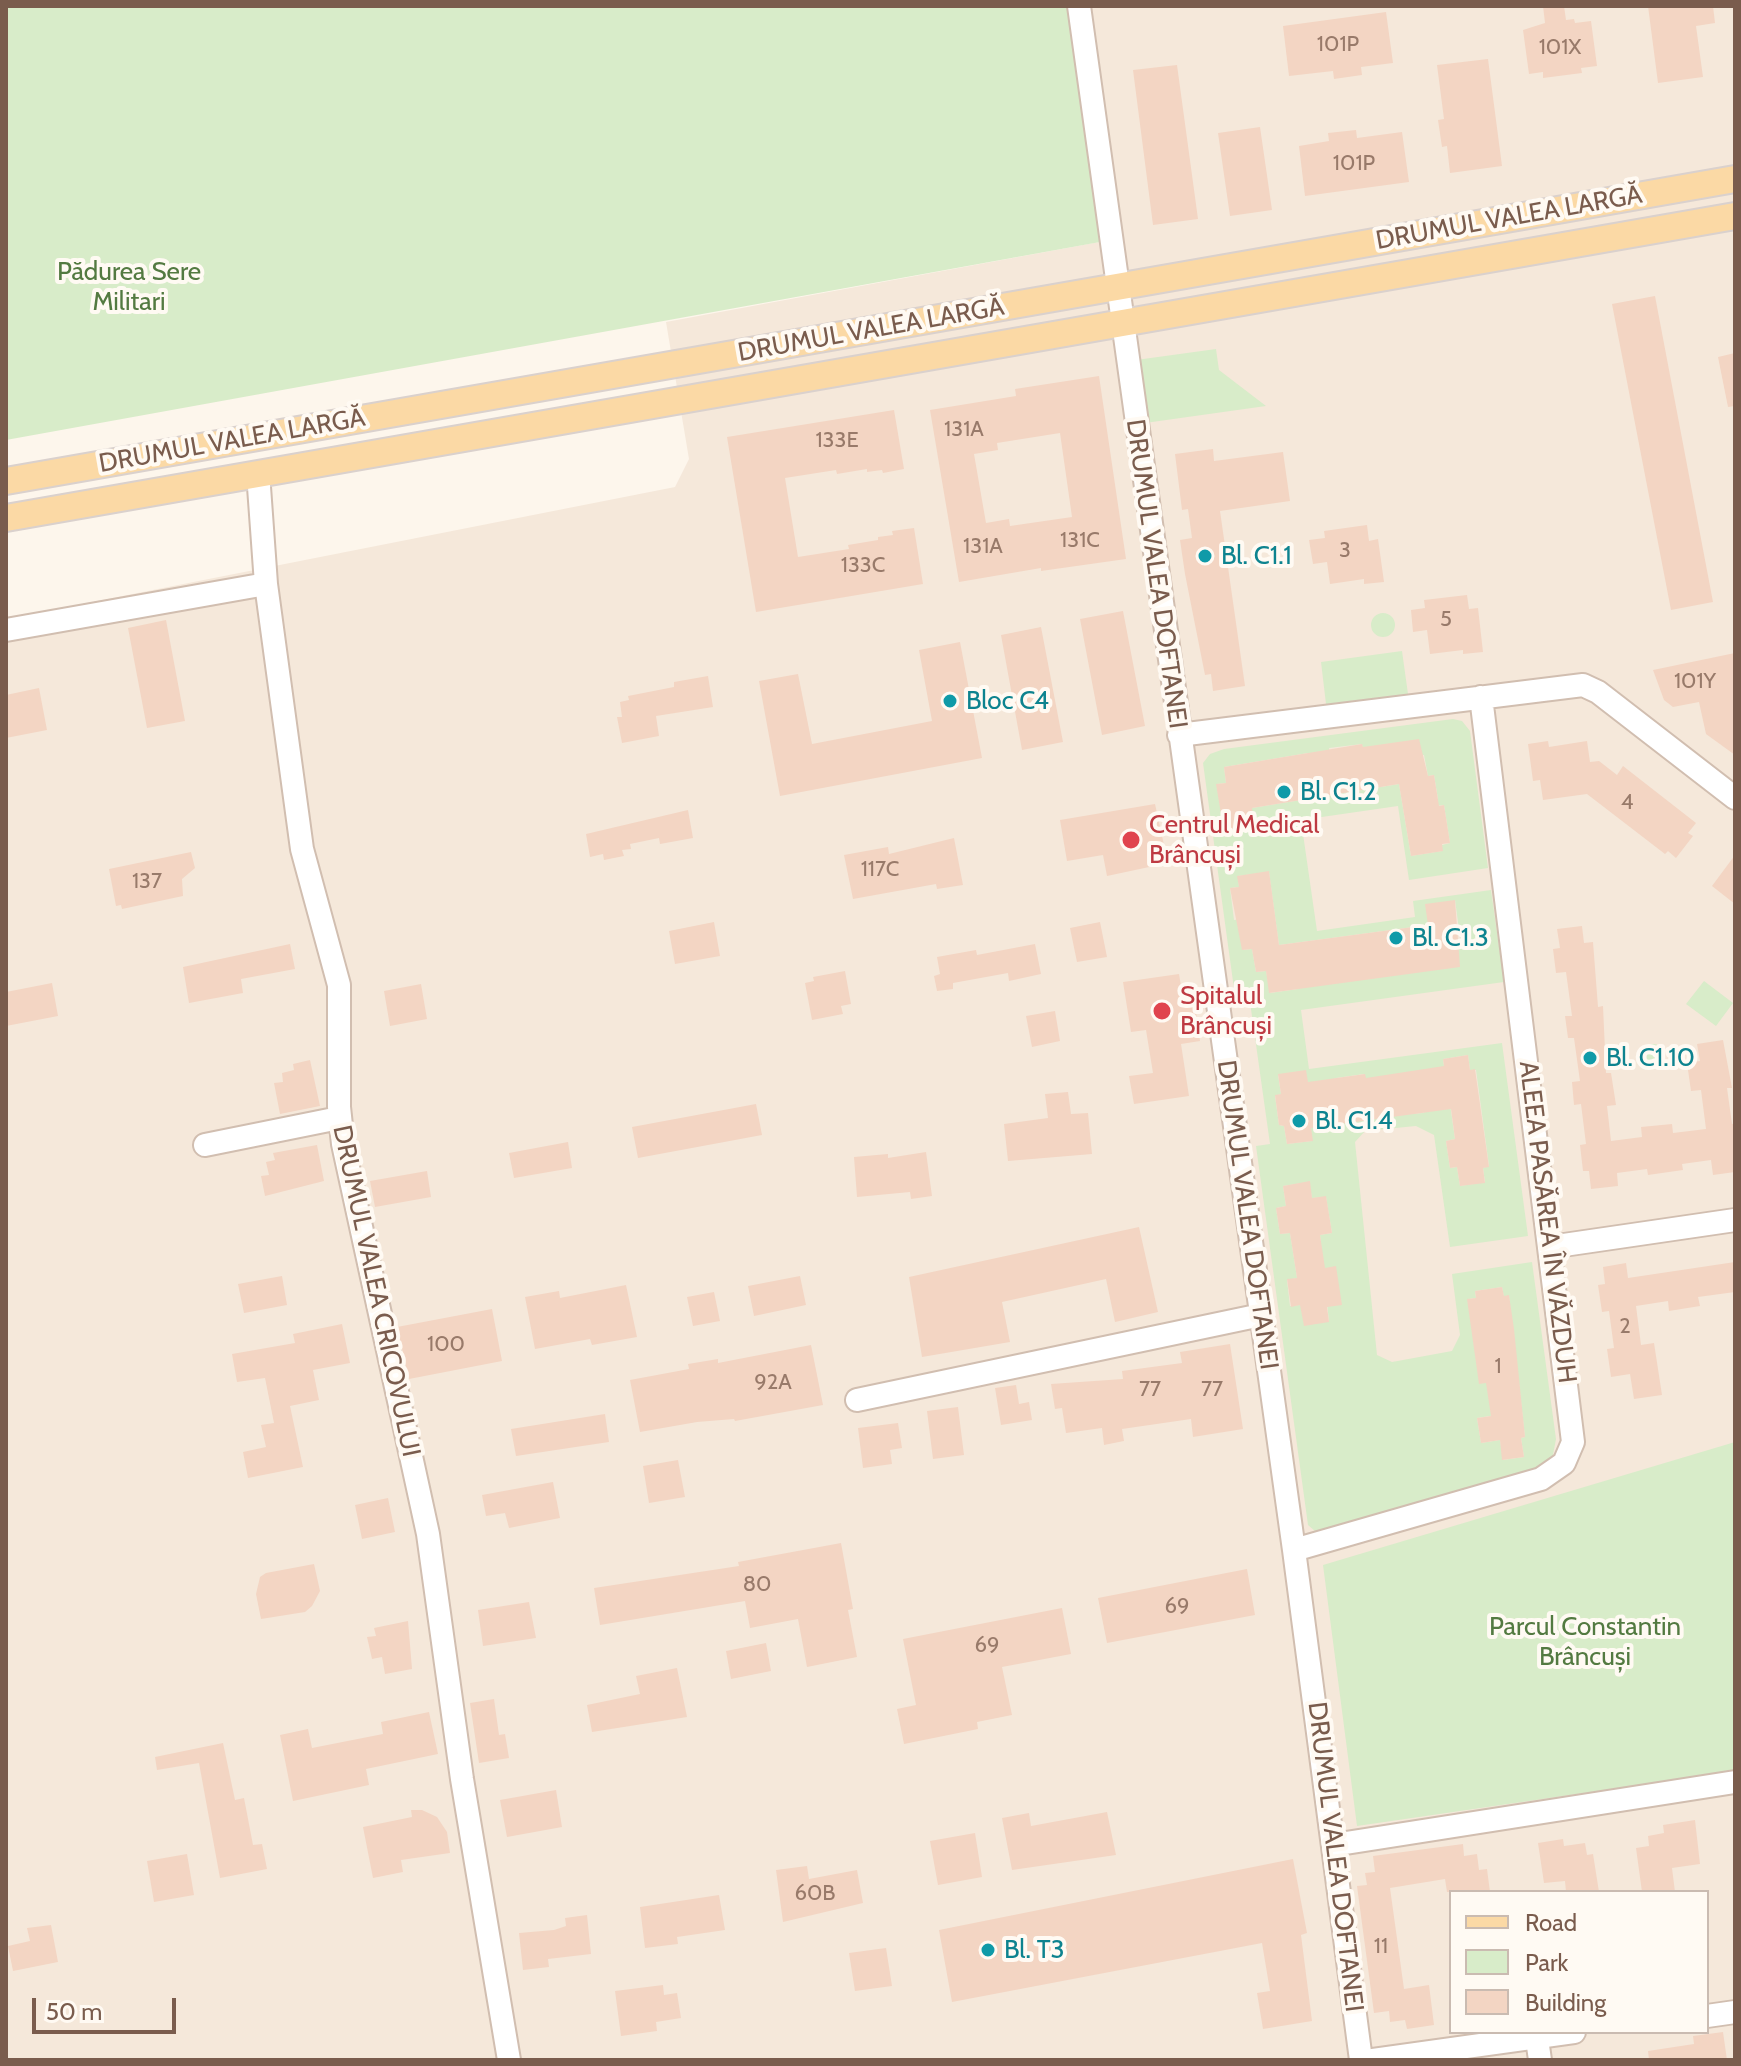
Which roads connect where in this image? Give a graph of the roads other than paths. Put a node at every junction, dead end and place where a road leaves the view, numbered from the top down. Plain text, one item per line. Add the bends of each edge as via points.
1 (1079, 6) edge
2 (1735, 179) edge
3 (1735, 216) edge
4 (1117, 287) junction
5 (1122, 323) junction
6 (258, 473) junction
7 (6, 481) edge
8 (6, 518) edge
9 (266, 584) junction
10 (6, 630) edge
11 (1481, 697) junction
12 (1179, 735) junction
13 (1735, 798) edge
14 (339, 1118) junction
15 (205, 1145) dead end
16 (1735, 1220) edge
17 (1550, 1247) junction
18 (1261, 1315) junction
19 (857, 1400) dead end
20 (1294, 1550) junction
21 (1735, 1782) edge
22 (1333, 1845) junction
23 (1735, 2012) edge
24 (1709, 2016) edge
25 (1536, 2034) edge
26 (509, 2060) edge
27 (1361, 2060) edge
28 (1373, 2060) edge
29 (1540, 2060) edge

1 - 4 street
2 - 4 main road, DRUMUL VALEA LARGĂ
3 - 5 main road, DRUMUL VALEA LARGĂ
4 - 5 street, DRUMUL VALEA DOFTANEI
4 - 7 main road, DRUMUL VALEA LARGĂ
5 - 6 main road, DRUMUL VALEA LARGĂ
5 - 12 street, DRUMUL VALEA DOFTANEI
6 - 8 main road, DRUMUL VALEA LARGĂ
6 - 9 street, DRUMUL VALEA CRICOVULUI
9 - 10 street
9 - 14 street, DRUMUL VALEA CRICOVULUI via 302,849 339,985
11 - 12 street
11 - 13 street via 1573,685 1592,688
11 - 17 street, ALEEA PASĂREA ÎN VĂZDUH
12 - 18 street, DRUMUL VALEA DOFTANEI
14 - 15 street
14 - 26 street, DRUMUL VALEA CRICOVULUI via 428,1534
16 - 17 street
17 - 20 street, ALEEA PASĂREA ÎN VĂZDUH via 1573,1429 1564,1463 1527,1484
18 - 19 street
18 - 20 street, DRUMUL VALEA DOFTANEI
20 - 22 street, DRUMUL VALEA DOFTANEI
21 - 22 street
22 - 27 street, DRUMUL VALEA DOFTANEI
23 - 24 street
25 - 28 street
25 - 29 street

